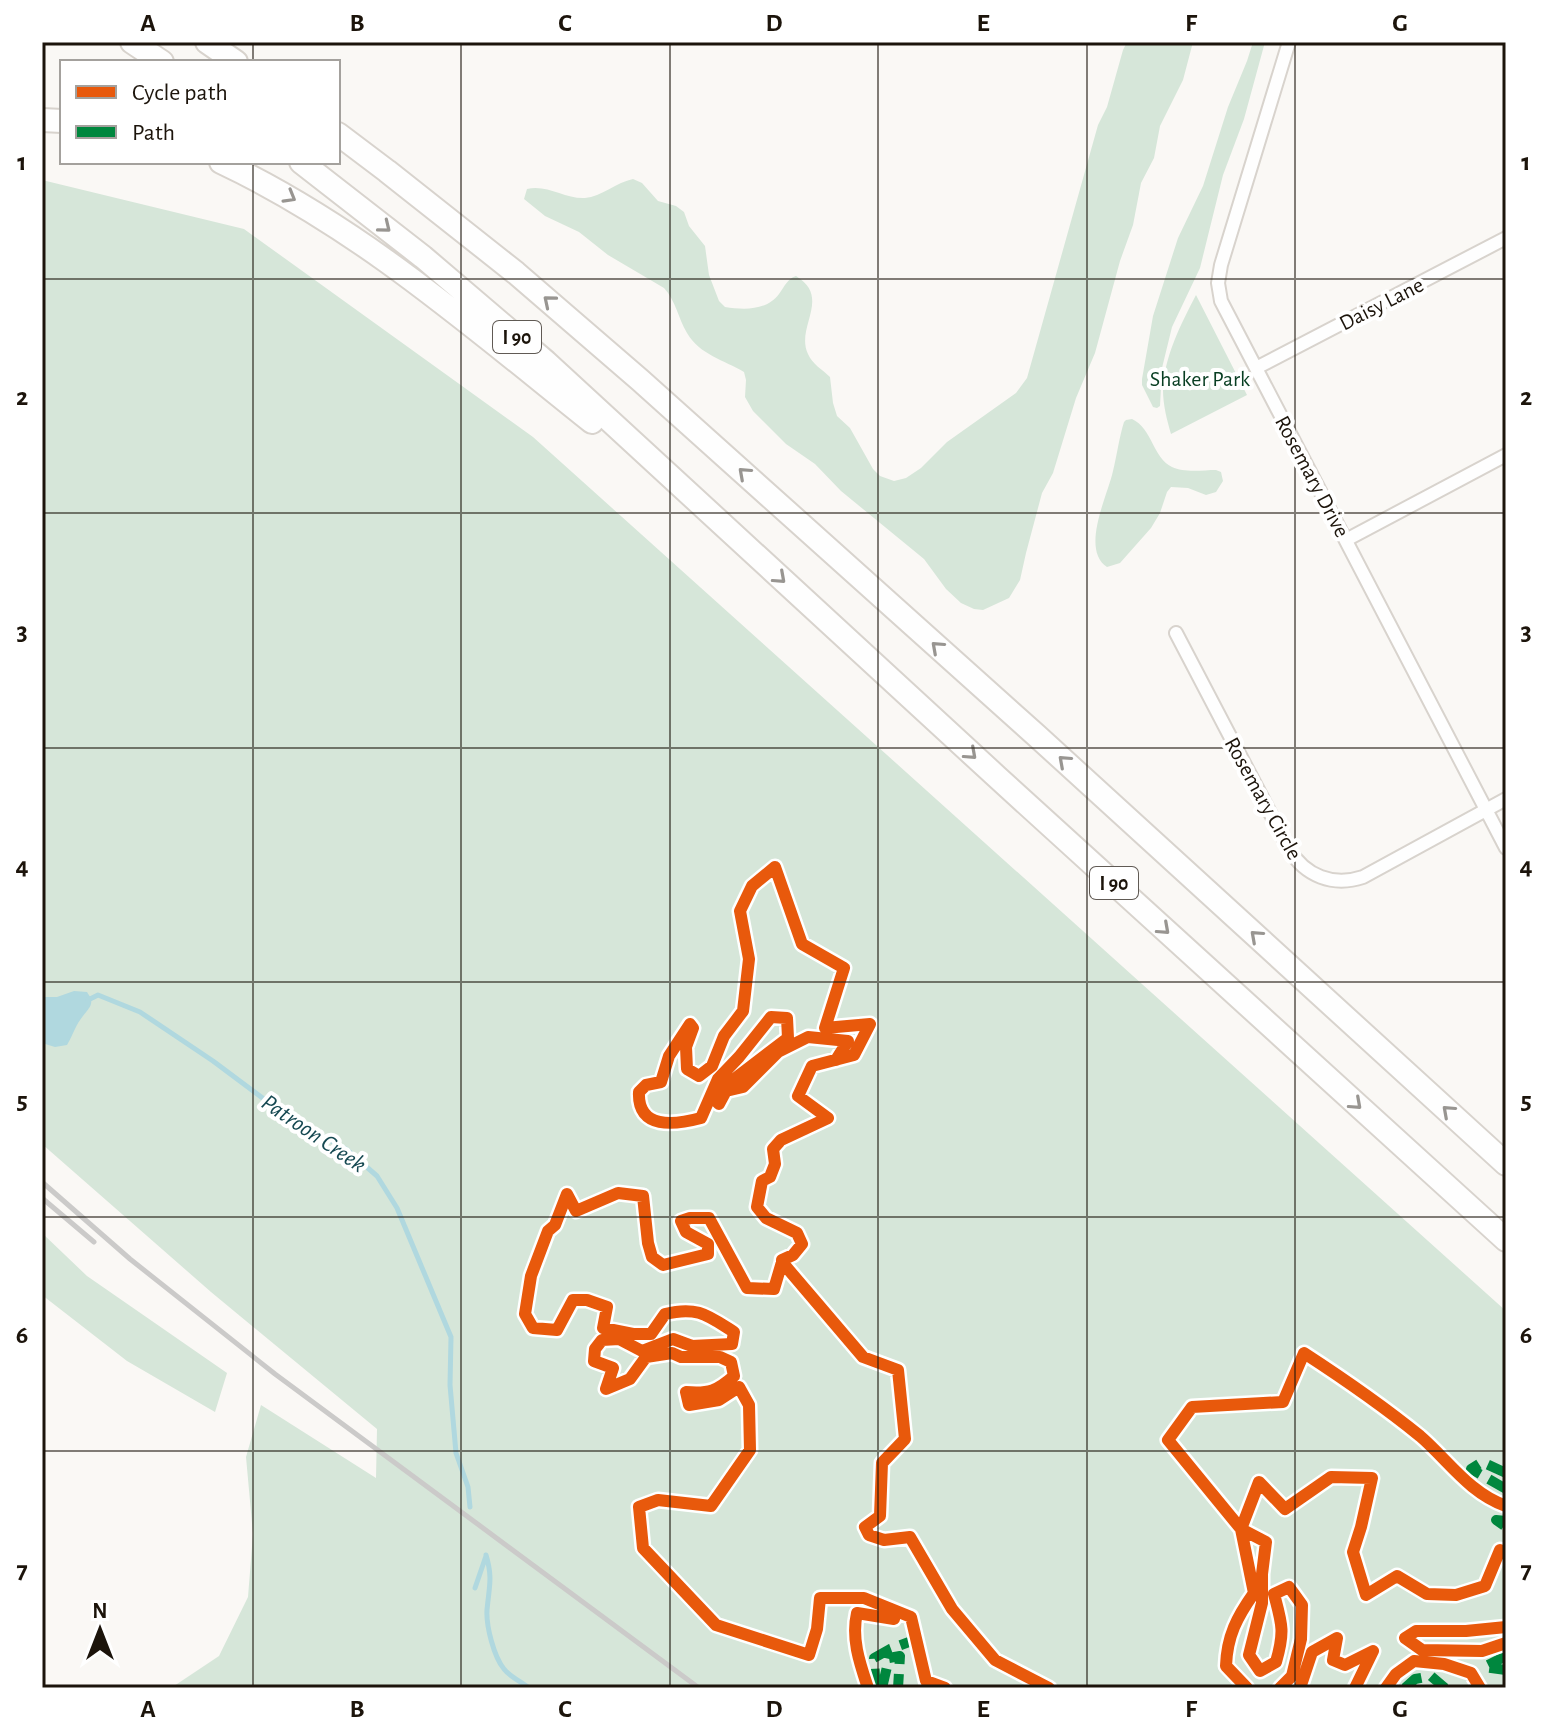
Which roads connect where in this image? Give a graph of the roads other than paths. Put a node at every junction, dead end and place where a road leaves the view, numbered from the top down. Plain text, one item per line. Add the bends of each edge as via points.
1 (132, 42) edge
2 (207, 42) edge
3 (1289, 42) edge
4 (159, 60) edge
5 (233, 60) edge
6 (340, 136) edge
7 (225, 164) edge
8 (304, 164) edge
9 (1506, 238) edge
10 (1256, 368) junction
11 (1506, 455) edge
12 (722, 525) junction
13 (1346, 540) junction
14 (1176, 633) dead end
15 (1506, 799) edge
16 (1486, 810) junction
17 (1506, 848) edge
18 (1506, 1164) edge
19 (1506, 1240) edge

1 - 4 highway
2 - 5 highway
3 - 10 street, Rosemary Drive via 1219,277 1223,307
18 -> 6 highway, I 90 via 630,371 516,273
7 -> 12 highway via 293,198 394,265
8 -> 12 highway, I 90 via 495,318
9 - 10 street, Daisy Lane
10 - 13 street, Rosemary Drive
11 - 13 street
12 -> 19 highway, I 90
13 - 16 street, Rosemary Drive
14 - 16 street, Rosemary Circle via 1289,849 1310,872 1332,881 1363,877
15 - 16 street, Rosemary Circle
16 - 17 street, Rosemary Drive

